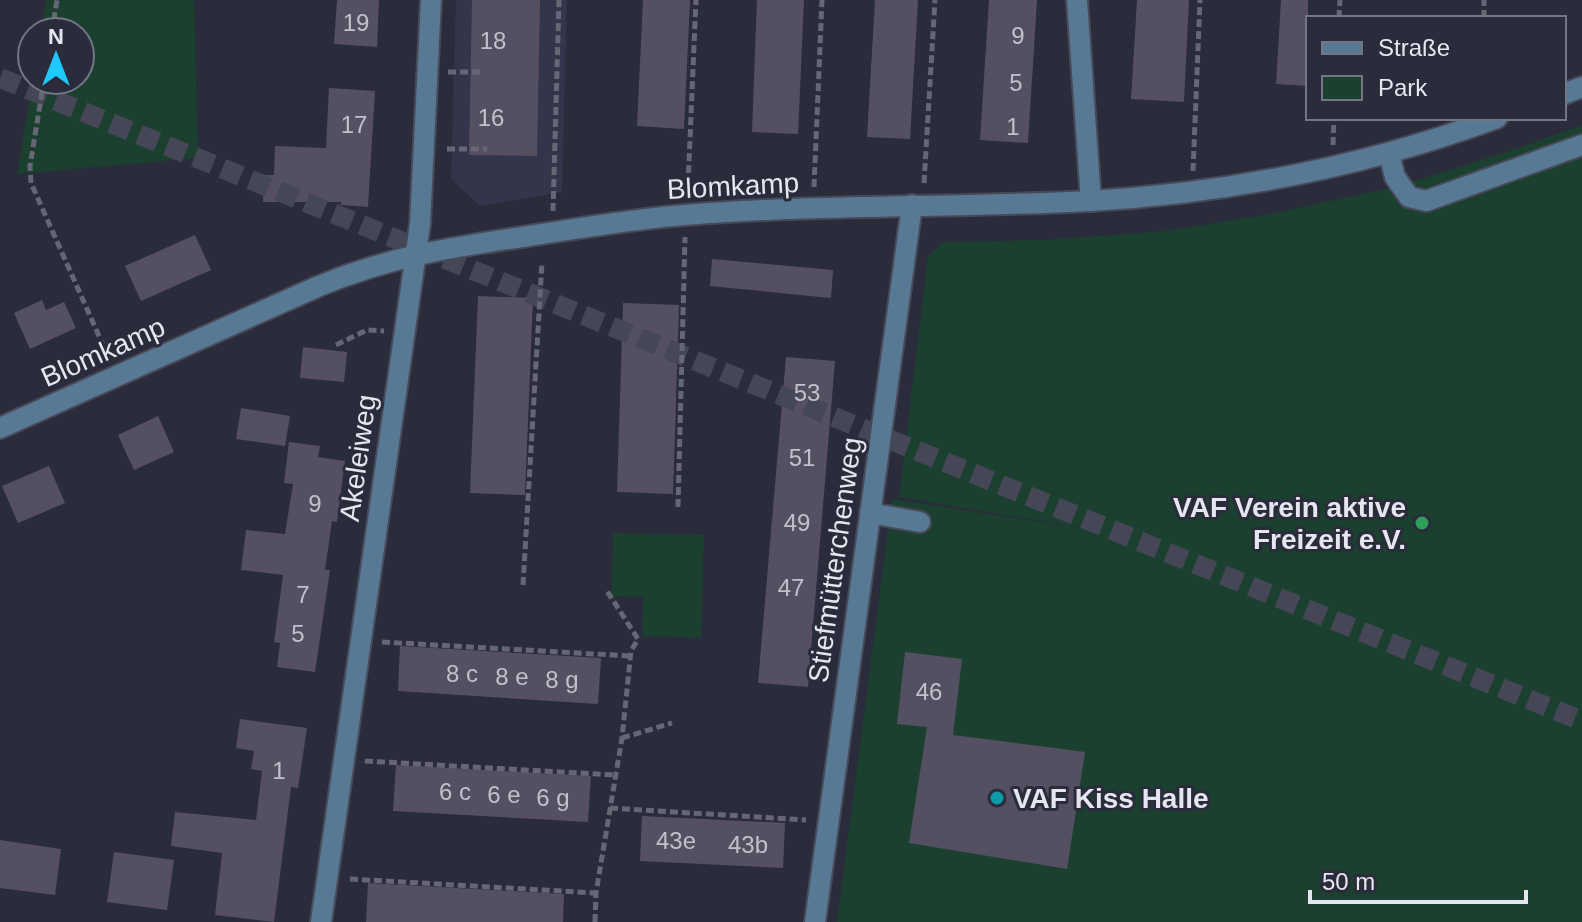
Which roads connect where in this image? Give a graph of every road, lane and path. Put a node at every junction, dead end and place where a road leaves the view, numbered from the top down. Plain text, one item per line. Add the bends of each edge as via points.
1 (431, 0) edge
2 (559, 0) edge
3 (696, 0) edge
4 (822, 0) edge
5 (935, 0) edge
6 (1077, 0) edge
7 (1200, 0) edge
8 (447, 72) dead end
9 (481, 72) dead end
10 (41, 96) edge
11 (1491, 120) edge
12 (1582, 145) edge
13 (446, 149) dead end
14 (487, 149) dead end
15 (1389, 154) junction
16 (688, 185) dead end
17 (1192, 190) junction
18 (1091, 201) junction
19 (917, 205) junction
20 (813, 209) junction
21 (686, 215) junction
22 (553, 232) junction
23 (415, 254) junction
24 (542, 262) dead end
25 (386, 331) dead end
26 (336, 345) dead end
27 (109, 359) dead end
28 (0, 428) edge
29 (678, 507) dead end
30 (870, 513) junction
31 (920, 522) dead end
32 (523, 585) dead end
33 (607, 591) dead end
34 (361, 641) junction
35 (631, 656) junction
36 (672, 723) dead end
37 (622, 738) junction
38 (344, 759) junction
39 (615, 775) junction
40 (610, 808) junction
41 (827, 821) junction
42 (327, 878) junction
43 (596, 893) junction
44 (321, 922) edge
45 (595, 922) edge
46 (815, 922) edge

1 - 23 street, Akeleiweg
2 - 22 path
3 - 16 path
4 - 20 path
5 - 19 path
6 - 18 street
7 - 17 path
8 - 9 path
10 - 27 path via 31,183
11 - 15 street, Blomkamp
12 - 15 street via 1426,201 1409,197 1395,177
13 - 14 path
15 - 17 street, Blomkamp
17 - 18 street, Blomkamp
18 - 19 street, Blomkamp
19 - 20 street, Blomkamp
19 - 30 street, Stiefmütterchenweg
20 - 21 street, Blomkamp
21 - 22 street, Blomkamp
21 - 29 path
22 - 23 street, Blomkamp
23 - 28 street, Blomkamp via 319,286
23 - 34 street, Akeleiweg
24 - 32 path
25 - 26 path via 367,330
30 - 31 street
30 - 41 street, Stiefmütterchenweg
33 - 35 path via 638,639
34 - 35 path
34 - 38 street, Akeleiweg
35 - 37 path
36 - 37 path
37 - 39 path
38 - 39 path
38 - 42 street, Akeleiweg
39 - 40 path
40 - 41 path
40 - 43 path
41 - 46 street, Stiefmütterchenweg
42 - 43 path
42 - 44 street, Akeleiweg
43 - 45 path

